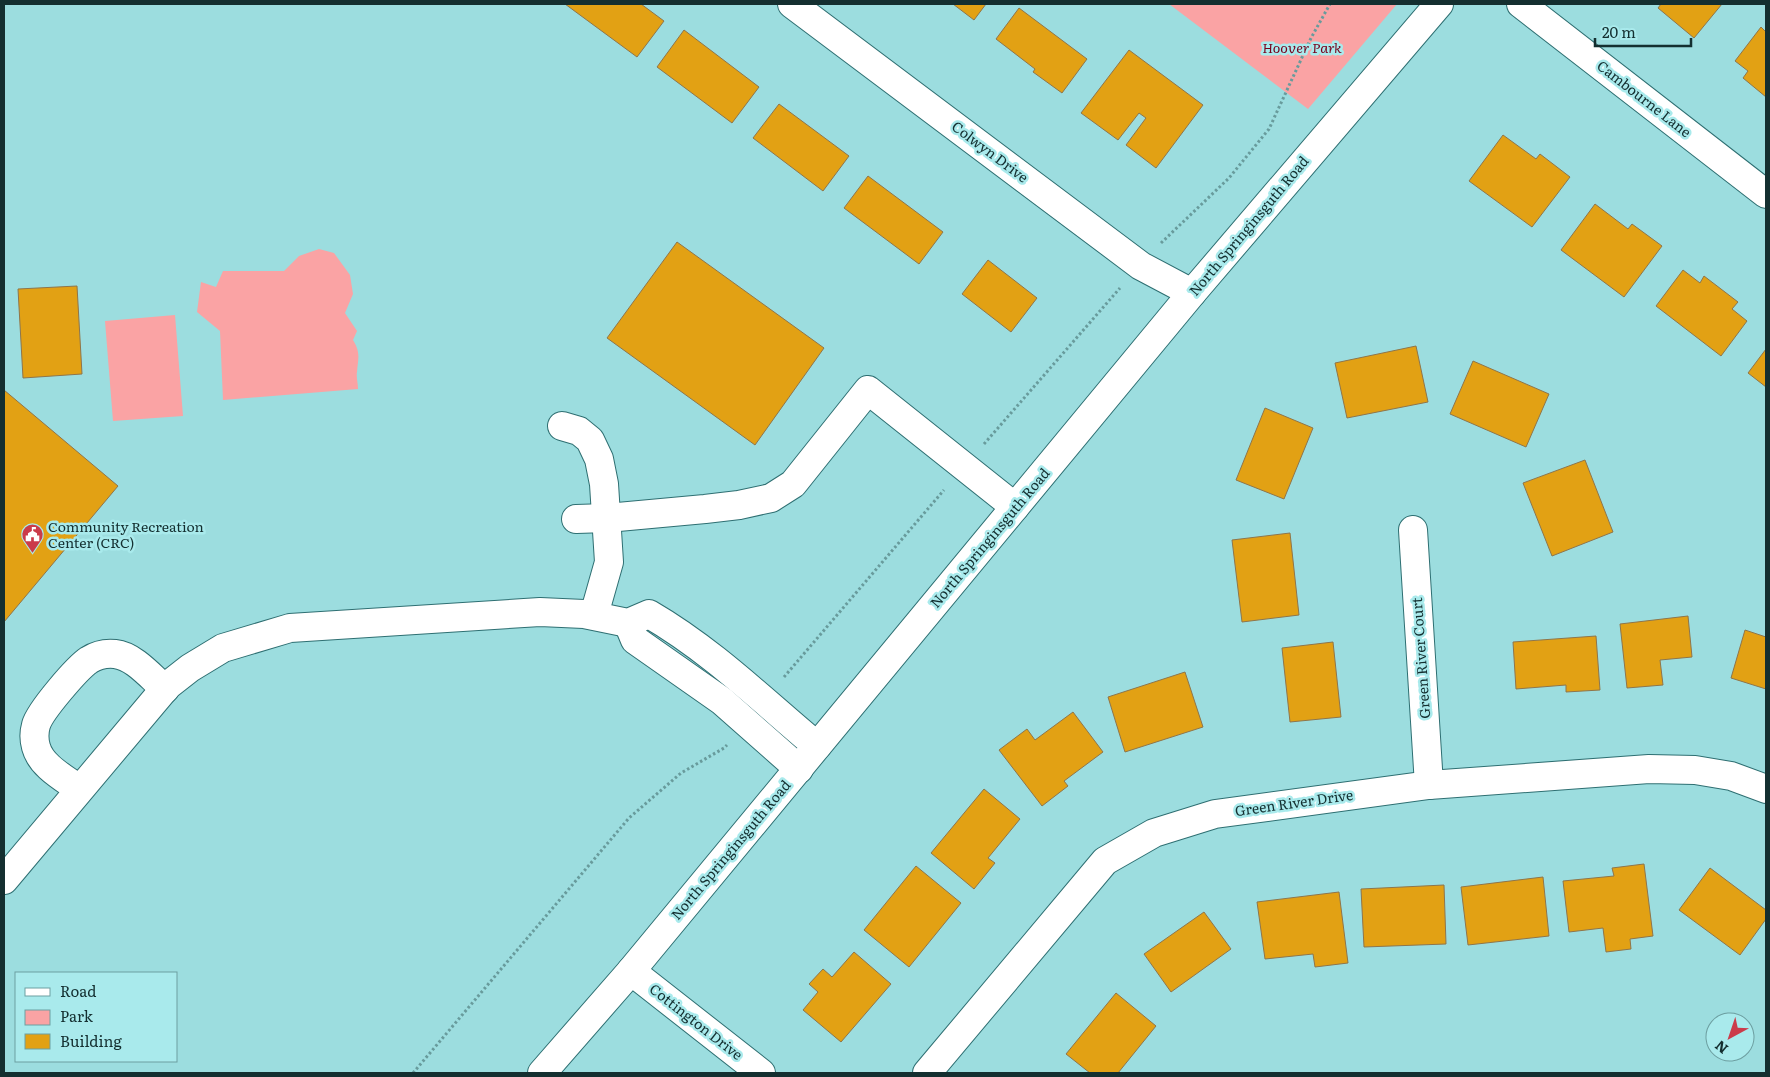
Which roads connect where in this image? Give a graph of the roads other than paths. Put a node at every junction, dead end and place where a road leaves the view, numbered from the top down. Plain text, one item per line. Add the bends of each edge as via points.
1 (792, 4) edge
2 (1439, 4) edge
3 (1521, 4) edge
4 (1766, 194) edge
5 (1192, 293) junction
6 (562, 426) dead end
7 (1015, 507) junction
8 (608, 518) junction
9 (576, 519) dead end
10 (1413, 530) dead end
11 (594, 615) junction
12 (165, 689) junction
13 (755, 711) junction
14 (817, 746) junction
15 (799, 769) junction
16 (1429, 785) junction
17 (1766, 789) edge
18 (79, 790) junction
19 (4, 880) edge
20 (631, 971) junction
21 (542, 1073) edge
22 (761, 1073) edge
23 (927, 1073) edge

1 - 5 street, Colwyn Drive via 1141,266
2 - 5 street, North Springinsguth Road
3 - 4 street, Cambourne Lane
5 - 7 street, North Springinsguth Road
6 - 8 street via 579,431 590,440 599,459
7 - 8 street via 868,390 793,484 771,498 739,505
7 - 14 street, North Springinsguth Road
8 - 9 street
8 - 11 street via 609,562
10 - 16 street, Green River Court
11 - 12 street via 540,612 290,628 223,648 190,668
11 - 13 street via 628,623 649,614 671,626 707,652
12 - 18 street
12 - 18 street via 130,659 117,654 91,658 80,667 43,712 36,723 34,736 36,749 43,761
13 - 14 street
13 - 15 street
14 - 15 street, North Springinsguth Road
15 - 20 street, North Springinsguth Road
16 - 17 street, Green River Drive via 1649,769 1695,770 1731,776
16 - 23 street, Green River Drive via 1214,814 1154,833 1105,861
18 - 19 street
20 - 21 street, North Springinsguth Road
20 - 22 street, Cottington Drive

